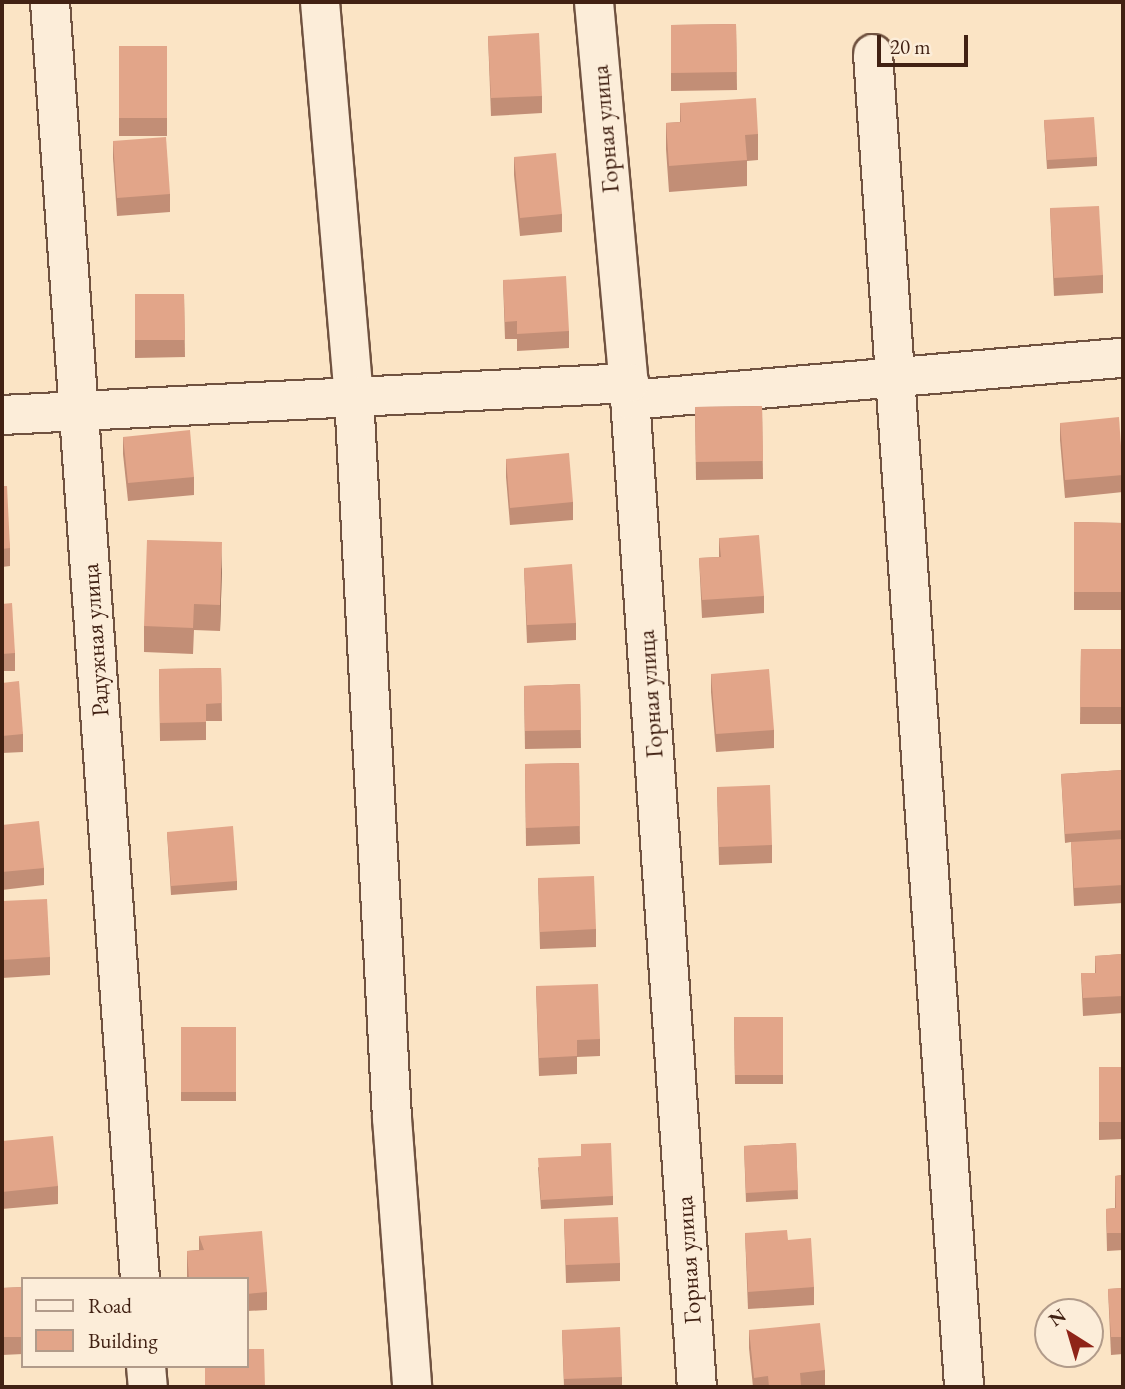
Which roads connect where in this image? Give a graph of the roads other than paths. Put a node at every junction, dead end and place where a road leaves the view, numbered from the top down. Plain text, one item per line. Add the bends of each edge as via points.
1 (50, 2) edge
2 (320, 2) edge
3 (594, 2) edge
4 (873, 54) dead end
5 (1123, 358) edge
6 (894, 378) junction
7 (629, 392) junction
8 (355, 396) junction
9 (79, 410) junction
10 (2, 415) edge
11 (140, 1277) edge
12 (146, 1368) edge
13 (148, 1387) edge
14 (412, 1387) edge
15 (697, 1387) edge
16 (964, 1387) edge

1 - 9 street, Радужная улица
2 - 8 street
3 - 7 street, Горная улица
4 - 6 street
5 - 6 street
6 - 7 street
6 - 16 street
7 - 8 street
7 - 15 street, Горная улица
8 - 9 street
8 - 14 street via 392,1118
9 - 10 street
9 - 11 street, Радужная улица
12 - 13 street

